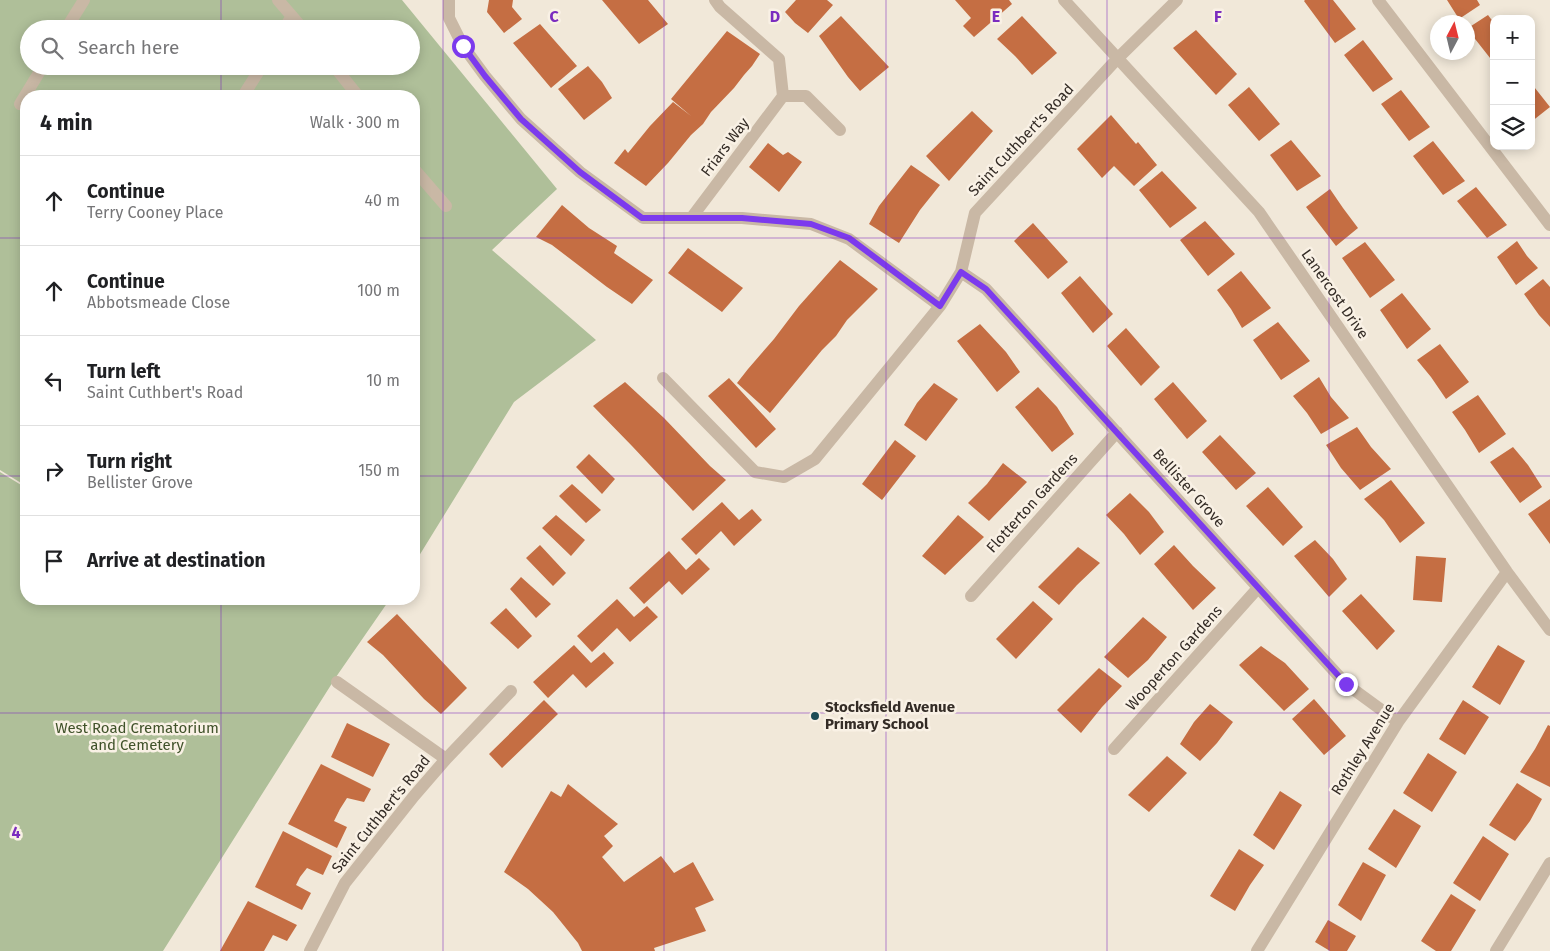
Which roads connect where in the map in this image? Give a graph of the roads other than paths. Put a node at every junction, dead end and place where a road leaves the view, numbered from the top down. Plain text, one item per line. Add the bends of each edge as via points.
1 (84, 0) edge
2 (278, 0) edge
3 (449, 0) edge
4 (715, 0) edge
5 (1064, 0) edge
6 (1177, 0) edge
7 (1378, 0) edge
8 (292, 16) junction
9 (72, 20) edge
10 (290, 20) edge
11 (295, 20) edge
12 (1117, 60) junction
13 (38, 75) edge
14 (257, 75) edge
15 (341, 75) edge
16 (28, 90) edge
17 (248, 90) edge
18 (353, 90) edge
19 (783, 96) junction
20 (840, 130) dead end
21 (420, 176) edge
22 (446, 206) dead end
23 (692, 217) junction
24 (1550, 225) edge
25 (961, 272) junction
26 (940, 306) junction
27 (663, 378) dead end
28 (1117, 432) junction
29 (1507, 572) junction
30 (1258, 588) junction
31 (971, 596) dead end
32 (1550, 630) edge
33 (337, 682) dead end
34 (511, 691) dead end
35 (1398, 722) junction
36 (1114, 749) dead end
37 (449, 756) junction
38 (1550, 862) edge
39 (310, 951) edge
40 (1257, 951) edge
41 (1496, 951) edge

1 - 9 street
2 - 8 street
3 - 23 street via 449,18 463,46 485,76 521,119 580,172 642,218
4 - 19 street via 779,59
5 - 12 street, Lanercost Drive
6 - 12 street, Saint Cuthbert's Road
7 - 24 street
8 - 10 street
8 - 11 street
12 - 25 street, Saint Cuthbert's Road via 974,213
12 - 29 street, Lanercost Drive via 1259,212
13 - 16 street
14 - 17 street
15 - 18 street
19 - 20 street via 806,96
19 - 23 street, Friars Way
21 - 22 street
23 - 26 street via 811,224 849,238
25 - 26 street, Saint Cuthbert's Road
25 - 28 street, Bellister Grove via 986,289
26 - 27 street, Saint Cuthbert's Road via 815,460 784,477 755,472
28 - 30 street, Bellister Grove
28 - 31 street, Flotterton Gardens
29 - 32 street, Lanercost Drive
29 - 35 street, Rothley Avenue
30 - 35 street, Bellister Grove via 1346,684
30 - 36 street, Wooperton Gardens
33 - 37 street
34 - 37 street, Saint Cuthbert's Road
35 - 40 street, Rothley Avenue
37 - 39 street, Saint Cuthbert's Road via 345,883
38 - 41 street

